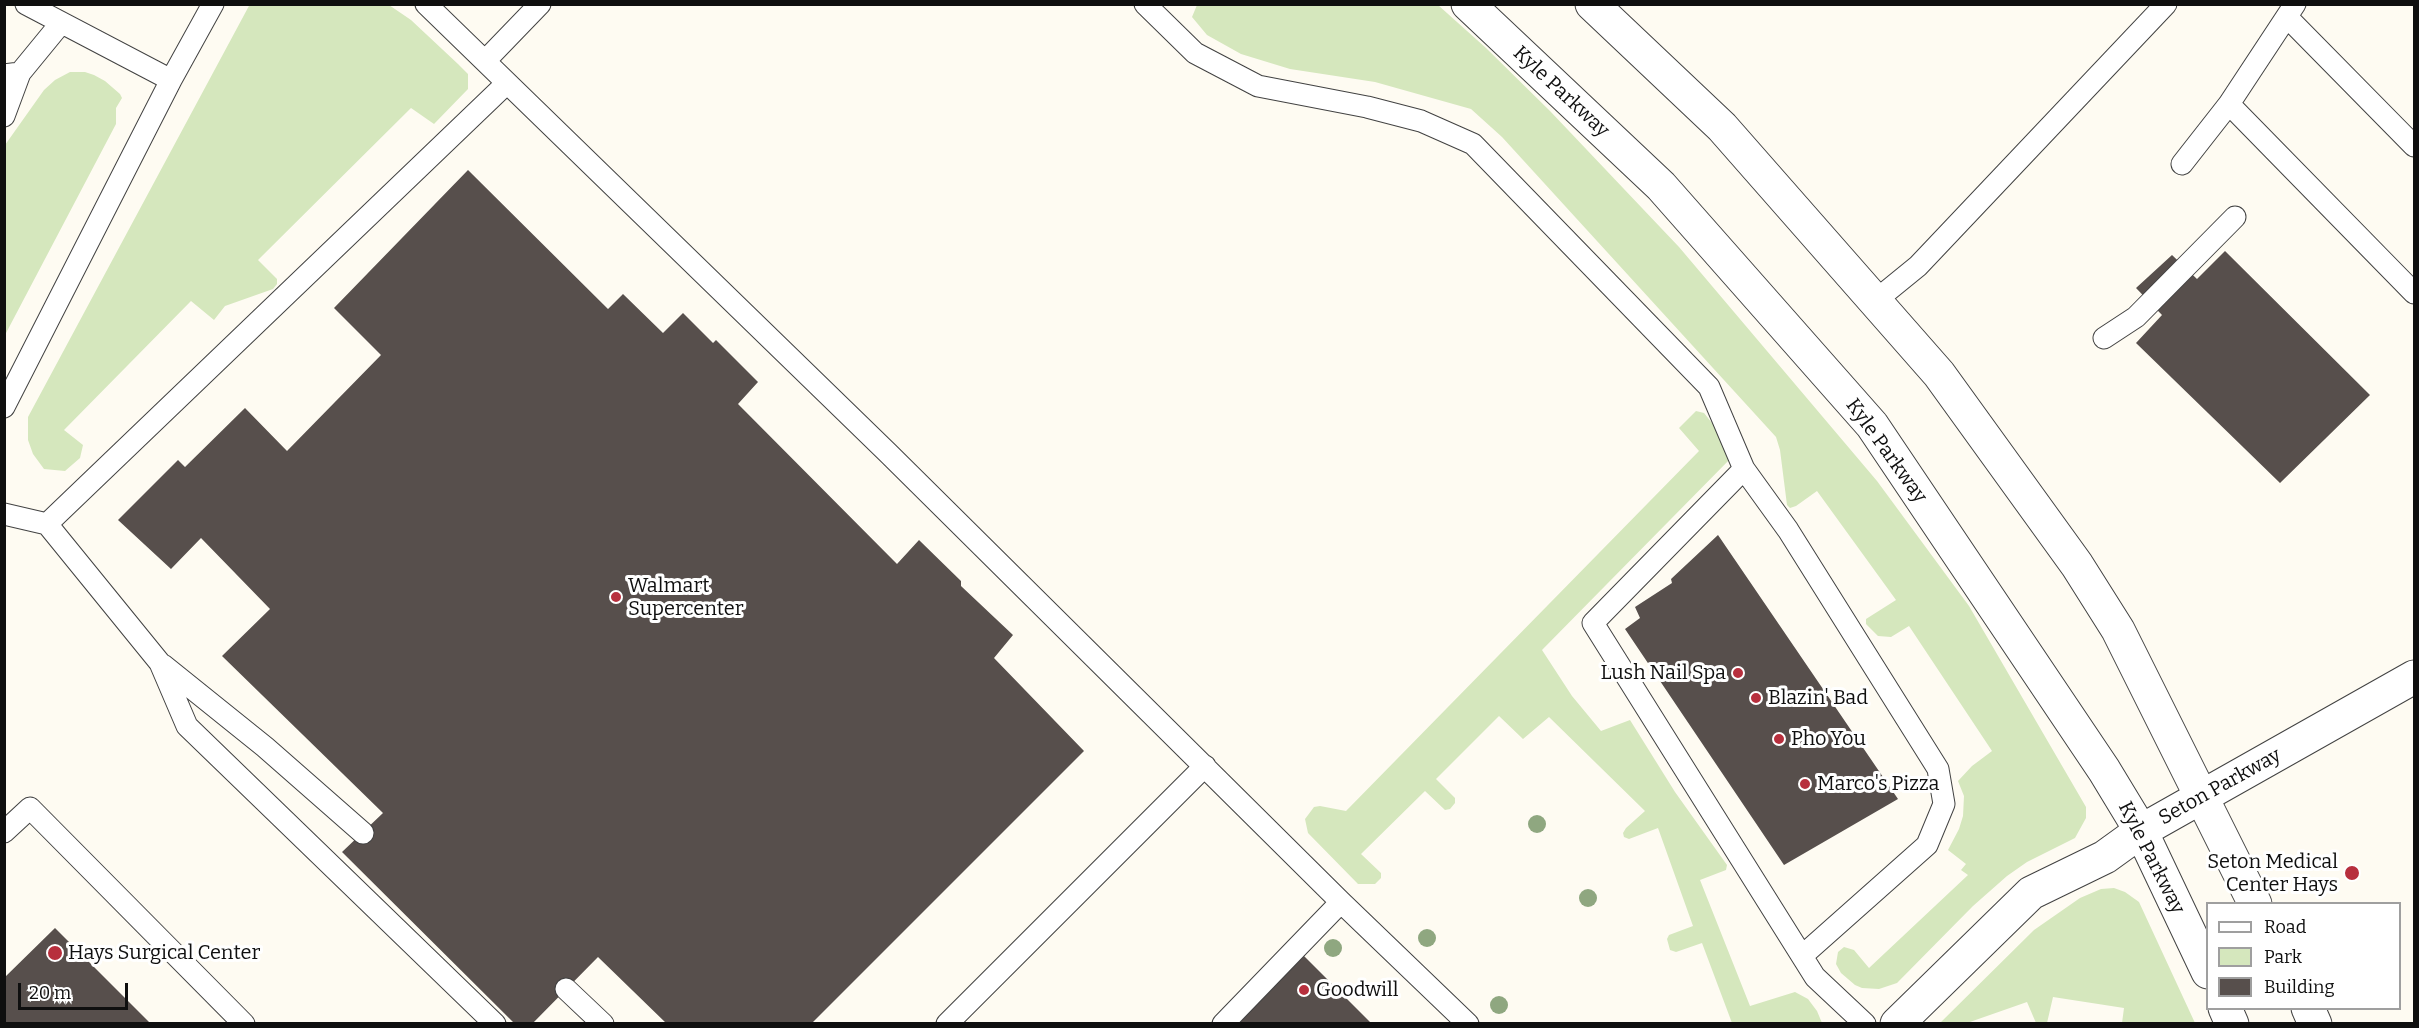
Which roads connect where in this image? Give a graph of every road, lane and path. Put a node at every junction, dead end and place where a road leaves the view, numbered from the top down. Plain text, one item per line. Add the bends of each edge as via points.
1 (213, 4) edge
2 (426, 4) edge
3 (540, 4) edge
4 (1145, 4) edge
5 (1468, 4) edge
6 (1592, 4) edge
7 (2166, 4) edge
8 (35, 7) edge
9 (2291, 10) edge
10 (61, 23) junction
11 (485, 61) junction
12 (13, 74) edge
13 (171, 80) junction
14 (507, 83) junction
15 (2229, 104) junction
16 (4, 116) edge
17 (2415, 146) edge
18 (2182, 164) dead end
19 (2235, 217) dead end
20 (2415, 293) edge
21 (1875, 301) junction
22 (2104, 338) dead end
23 (4, 407) edge
24 (1744, 469) junction
25 (4, 514) edge
26 (47, 524) junction
27 (160, 663) junction
28 (2415, 677) edge
29 (1205, 766) junction
30 (2202, 797) junction
31 (2141, 831) junction
32 (4, 832) edge
33 (363, 833) dead end
34 (2254, 902) edge
35 (1341, 903) junction
36 (1802, 956) junction
37 (2206, 968) edge
38 (566, 989) dead end
39 (244, 1023) edge
40 (495, 1023) edge
41 (603, 1023) edge
42 (947, 1023) edge
43 (1223, 1023) edge
44 (1467, 1023) edge
45 (1865, 1023) edge
46 (1898, 1023) edge

1 - 13 lane
2 - 11 lane
3 - 11 lane
4 - 24 lane via 1196,53 1258,86 1421,121 1473,144 1709,387
5 - 31 street, Kyle Parkway via 1661,186 1872,425 2007,623
6 - 21 street via 1722,127
7 - 21 lane via 1918,266
8 - 10 lane
9 - 15 lane
9 - 17 lane
10 - 12 lane
10 - 13 lane
11 - 14 lane
12 - 16 lane
13 - 23 lane
14 - 26 lane
14 - 29 lane
15 - 18 lane
15 - 20 lane
19 - 22 lane via 2136,317
21 - 30 street via 1939,374 2077,565 2118,630
24 - 36 lane via 1788,530 1938,769 1944,804 1927,845
24 - 36 lane via 1593,622
25 - 26 lane
26 - 27 lane
27 - 33 lane via 265,747
27 - 40 lane via 187,726
28 - 30 street, Seton Parkway
29 - 35 lane
29 - 42 lane
30 - 31 street, Seton Parkway
30 - 34 street
31 - 37 street, Kyle Parkway
31 - 46 street, Seton Parkway via 2105,857 2031,893
32 - 39 lane via 30,808
35 - 43 lane
35 - 44 lane
36 - 45 lane via 1815,977
38 - 41 lane

